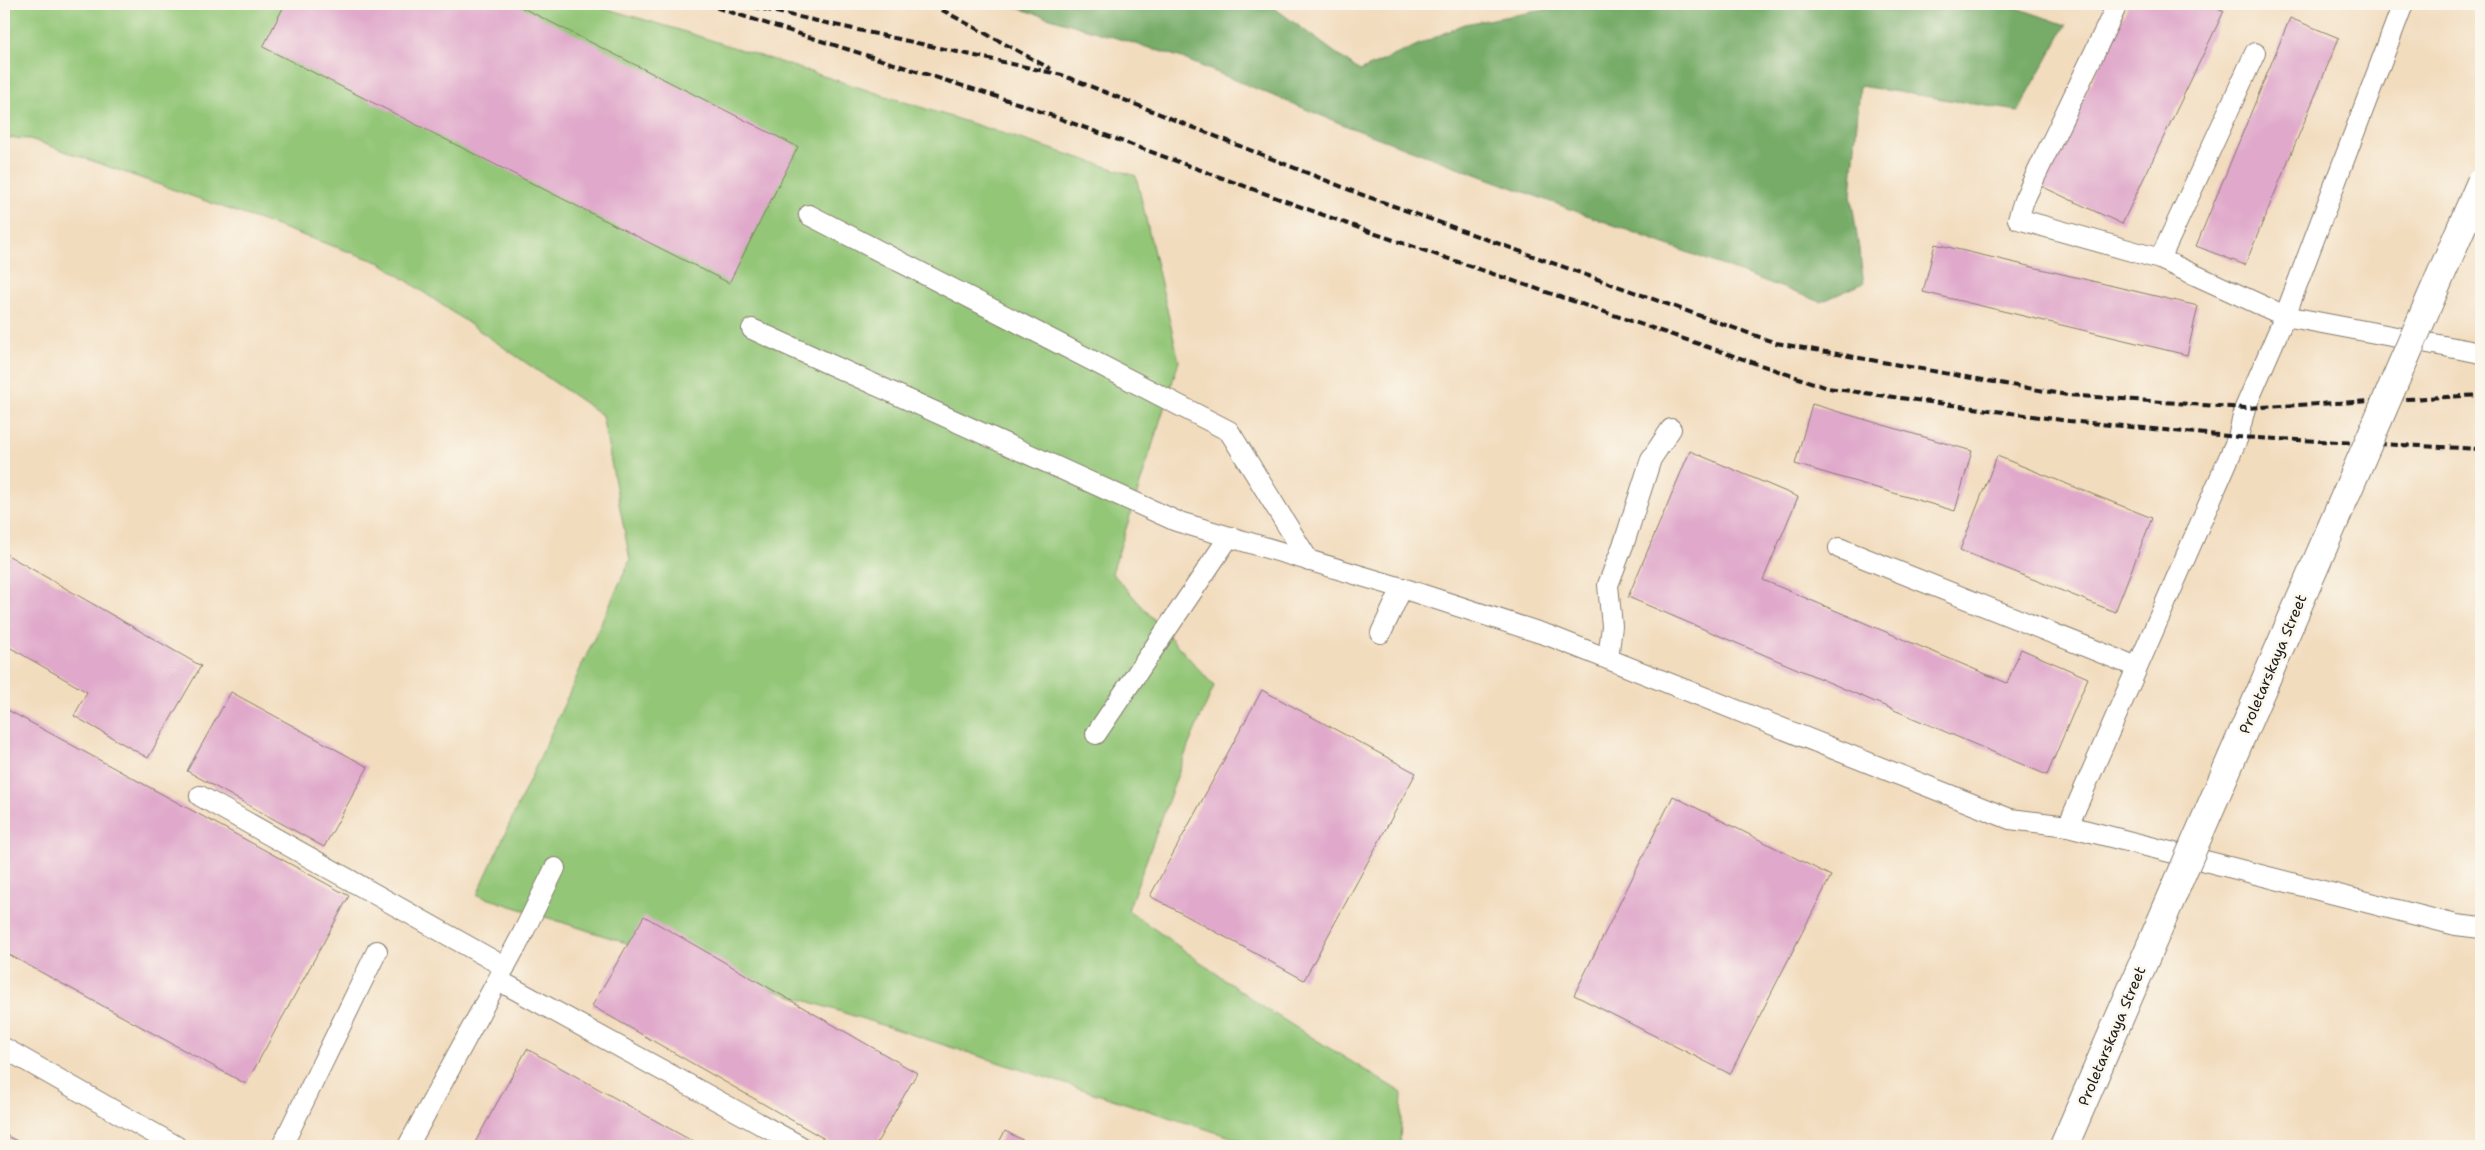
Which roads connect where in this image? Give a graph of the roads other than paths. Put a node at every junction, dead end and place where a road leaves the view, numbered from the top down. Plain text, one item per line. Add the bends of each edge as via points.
1 (2403, 4) edge
2 (2116, 7) dead end
3 (2255, 53) dead end
4 (2481, 182) edge
5 (809, 215) dead end
6 (2160, 259) junction
7 (2285, 316) junction
8 (752, 329) dead end
9 (2481, 353) edge
10 (1671, 429) dead end
11 (1229, 537) junction
12 (1839, 548) dead end
13 (1309, 561) junction
14 (1402, 588) junction
15 (1381, 632) dead end
16 (1608, 659) junction
17 (2137, 667) junction
18 (1096, 734) dead end
19 (200, 796) dead end
20 (2068, 826) junction
21 (555, 868) dead end
22 (2481, 928) edge
23 (377, 951) dead end
24 (501, 973) junction
25 (4, 1048) edge
26 (176, 1146) edge
27 (282, 1146) edge
28 (408, 1146) edge
29 (800, 1146) edge
30 (2064, 1146) edge

1 - 7 lane
2 - 6 lane via 2024,200 2018,219
3 - 6 lane
4 - 30 street, Proletarskaya Street, bridge
5 - 13 lane via 1229,431
6 - 7 lane
7 - 9 lane
7 - 17 lane via 2245,408 2238,438
8 - 11 lane via 1176,521
10 - 16 lane via 1651,459 1608,585 1612,626
11 - 13 lane
11 - 18 lane
12 - 17 lane
13 - 14 lane
14 - 15 lane
14 - 16 lane via 1550,636
16 - 20 lane via 2010,819
17 - 20 lane
19 - 24 lane
20 - 22 lane via 2456,925
21 - 24 lane
23 - 27 lane
24 - 28 lane
24 - 29 lane
25 - 26 lane

